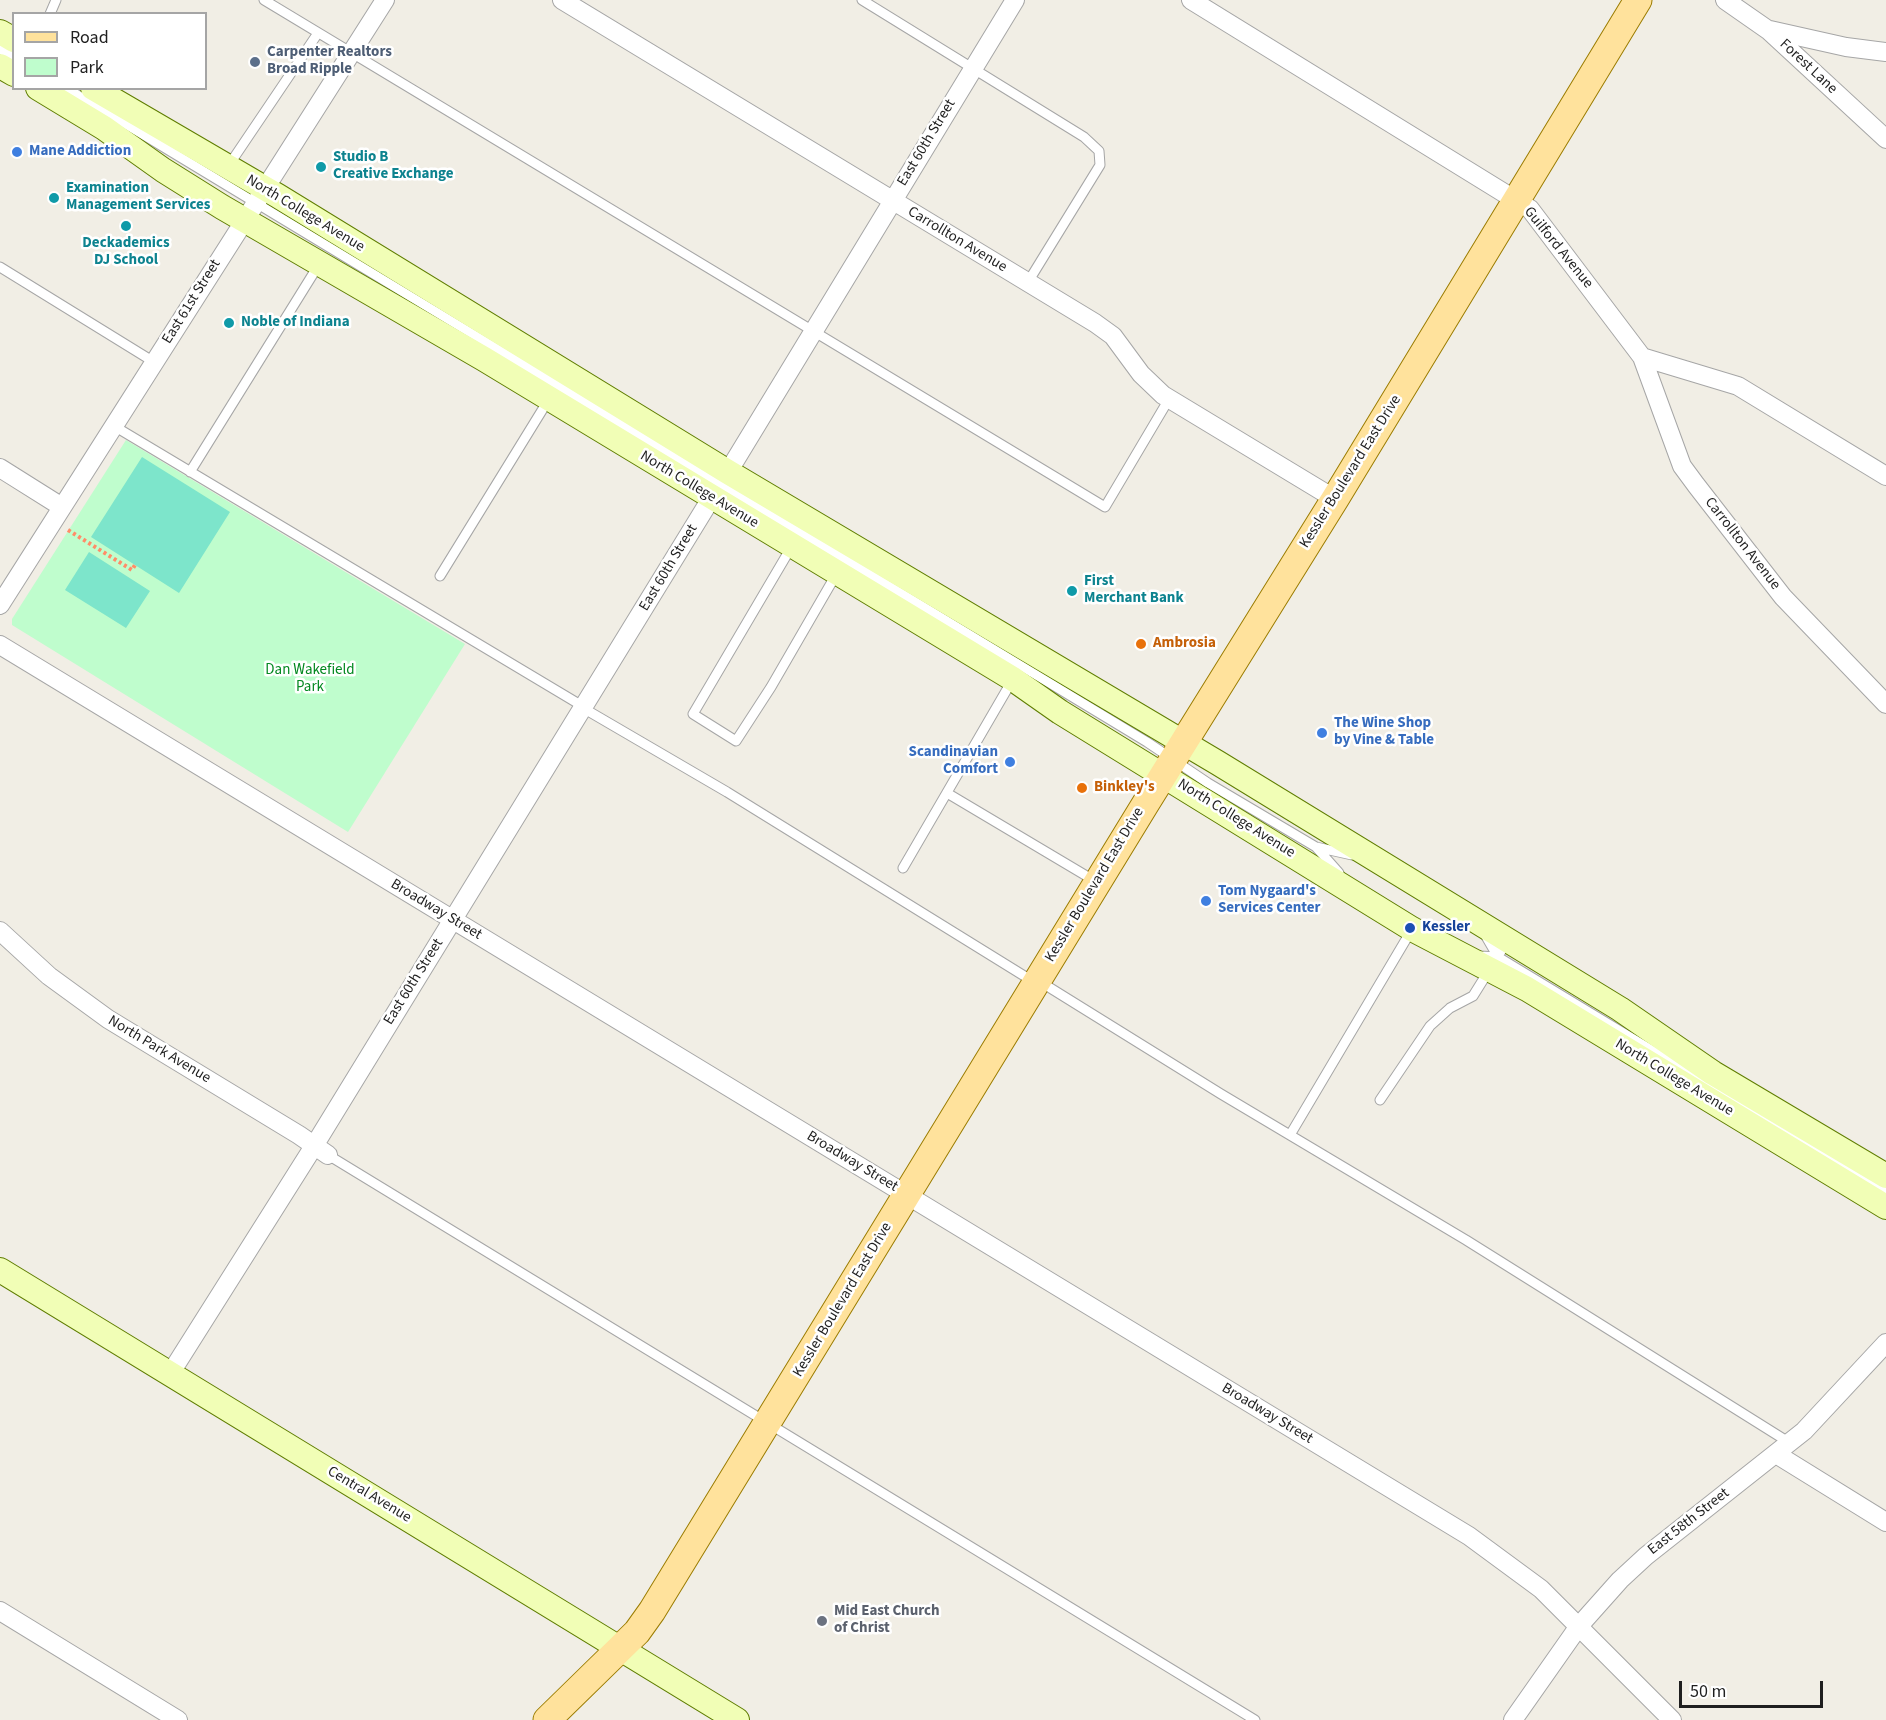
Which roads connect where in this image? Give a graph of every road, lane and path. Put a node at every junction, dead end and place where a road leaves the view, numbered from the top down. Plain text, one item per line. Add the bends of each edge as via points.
1 (264, 0) edge
2 (385, 0) edge
3 (562, 0) edge
4 (862, 0) edge
5 (1015, 0) edge
6 (1191, 0) edge
7 (1638, 0) edge
8 (1725, 0) edge
9 (1768, 30) junction
10 (318, 33) junction
11 (1886, 52) edge
12 (351, 53) junction
13 (973, 68) junction
14 (41, 90) edge
15 (69, 90) edge
16 (96, 90) edge
17 (1886, 139) edge
18 (227, 167) junction
19 (892, 200) junction
20 (1517, 200) junction
21 (254, 204) junction
22 (320, 263) junction
23 (0, 267) edge
24 (1028, 282) junction
25 (812, 330) junction
26 (1642, 357) junction
27 (154, 362) junction
28 (549, 399) junction
29 (1169, 399) junction
30 (114, 426) junction
31 (0, 468) edge
32 (190, 472) junction
33 (728, 472) junction
34 (1886, 476) edge
35 (712, 497) junction
36 (1335, 499) junction
37 (62, 507) junction
38 (67, 530) dead end
39 (792, 546) junction
40 (135, 565) dead end
41 (837, 573) junction
42 (440, 576) dead end
43 (0, 605) edge
44 (0, 645) edge
45 (1013, 679) junction
46 (1886, 704) edge
47 (584, 708) junction
48 (1173, 759) junction
49 (947, 794) junction
50 (1316, 847) junction
51 (1380, 862) junction
52 (903, 868) dead end
53 (1097, 883) junction
54 (1358, 895) junction
55 (453, 920) junction
56 (1412, 929) junction
57 (0, 931) edge
58 (1498, 956) junction
59 (1036, 982) junction
60 (1380, 1100) dead end
61 (1290, 1135) junction
62 (321, 1151) junction
63 (1886, 1176) edge
64 (1886, 1192) edge
65 (906, 1195) junction
66 (1886, 1207) edge
67 (0, 1270) edge
68 (1886, 1344) edge
69 (170, 1374) junction
70 (769, 1424) junction
71 (1783, 1448) junction
72 (1886, 1522) edge
73 (0, 1611) edge
74 (1579, 1626) junction
75 (620, 1648) junction
76 (178, 1720) edge
77 (547, 1720) edge
78 (737, 1720) edge
79 (1255, 1720) edge
80 (1513, 1720) edge
81 (1672, 1720) edge

1 - 10 lane
2 - 12 street, East 61st Street
3 - 19 street, Carrollton Avenue
4 - 13 lane
5 - 13 street, East 60th Street
6 - 20 street, Guilford Avenue
7 - 20 main road, Kessler Boulevard East Drive
8 - 9 street, Forest Lane
9 - 11 street
9 - 17 street, Forest Lane
10 - 12 lane
10 - 18 lane
12 - 21 street, East 61st Street
12 - 25 lane
13 - 19 street, East 60th Street
13 - 24 lane via 1084,137 1099,151 1100,165
14 - 21 main road, North College Avenue via 163,170
15 - 21 lane, North College Avenue
16 - 18 main road, North College Avenue
18 - 21 main road, North College Avenue
19 - 24 street, Carrollton Avenue
19 - 25 street, East 60th Street
20 - 26 street, Guilford Avenue via 1530,209
20 - 36 main road, Kessler Boulevard East Drive
21 - 22 main road, North College Avenue
21 - 27 street, East 61st Street
21 - 33 main road, North College Avenue
21 - 48 lane, North College Avenue
22 - 28 main road, North College Avenue
22 - 32 lane
23 - 27 lane
24 - 29 street, Carrollton Avenue via 1105,329 1151,385
25 - 29 lane via 1105,507
25 - 33 street, East 60th Street
26 - 34 street via 1738,386
26 - 46 street, Carrollton Avenue via 1682,466 1783,597
27 - 30 street, East 61st Street
28 - 35 main road, North College Avenue
28 - 42 lane
29 - 36 street, Carrollton Avenue
30 - 32 lane
30 - 37 street, East 61st Street
31 - 37 street
32 - 47 lane
33 - 48 main road, North College Avenue
35 - 39 main road, North College Avenue
35 - 47 street, East 60th Street
36 - 48 main road, Kessler Boulevard East Drive
37 - 43 street, East 61st Street
38 - 40 path via 132,570
39 - 41 main road, North College Avenue
39 - 41 lane via 693,714 736,741
41 - 45 main road, North College Avenue
44 - 55 street, Broadway Street
45 - 48 main road, North College Avenue via 1060,712
45 - 49 lane
47 - 55 street, East 60th Street
47 - 59 lane
48 - 50 lane, North College Avenue
48 - 51 main road, North College Avenue
48 - 53 main road, Kessler Boulevard East Drive
48 - 54 main road, North College Avenue
49 - 52 lane
49 - 53 lane
50 - 51 lane, North College Avenue
50 - 54 lane, North College Avenue
51 - 58 main road, North College Avenue via 1479,923
53 - 59 main road, Kessler Boulevard East Drive
54 - 56 main road, North College Avenue
55 - 62 street, East 60th Street
55 - 65 street, Broadway Street
56 - 58 main road, North College Avenue via 1459,954
56 - 61 lane
57 - 62 street, North Park Avenue via 49,976 108,1019
58 - 60 lane via 1473,996 1450,1008 1430,1026
58 - 63 main road, North College Avenue via 1620,1009 1713,1072
58 - 64 lane, North College Avenue
58 - 66 main road, North College Avenue via 1527,989
59 - 61 lane
59 - 65 main road, Kessler Boulevard East Drive
61 - 71 lane via 1466,1240
62 - 69 street, East 60th Street
62 - 70 lane
65 - 70 main road, Kessler Boulevard East Drive
65 - 74 street, Broadway Street via 1469,1536 1534,1583
67 - 69 main road, Central Avenue
68 - 71 street, East 58th Street via 1817,1419
69 - 75 main road, Central Avenue
70 - 75 main road, Kessler Boulevard East Drive via 644,1624
70 - 79 lane
71 - 72 street
71 - 74 street, East 58th Street via 1646,1556
73 - 76 street
74 - 80 street, East 58th Street
74 - 81 street, Broadway Street
75 - 77 main road, Kessler Boulevard East Drive
75 - 78 main road, Central Avenue

